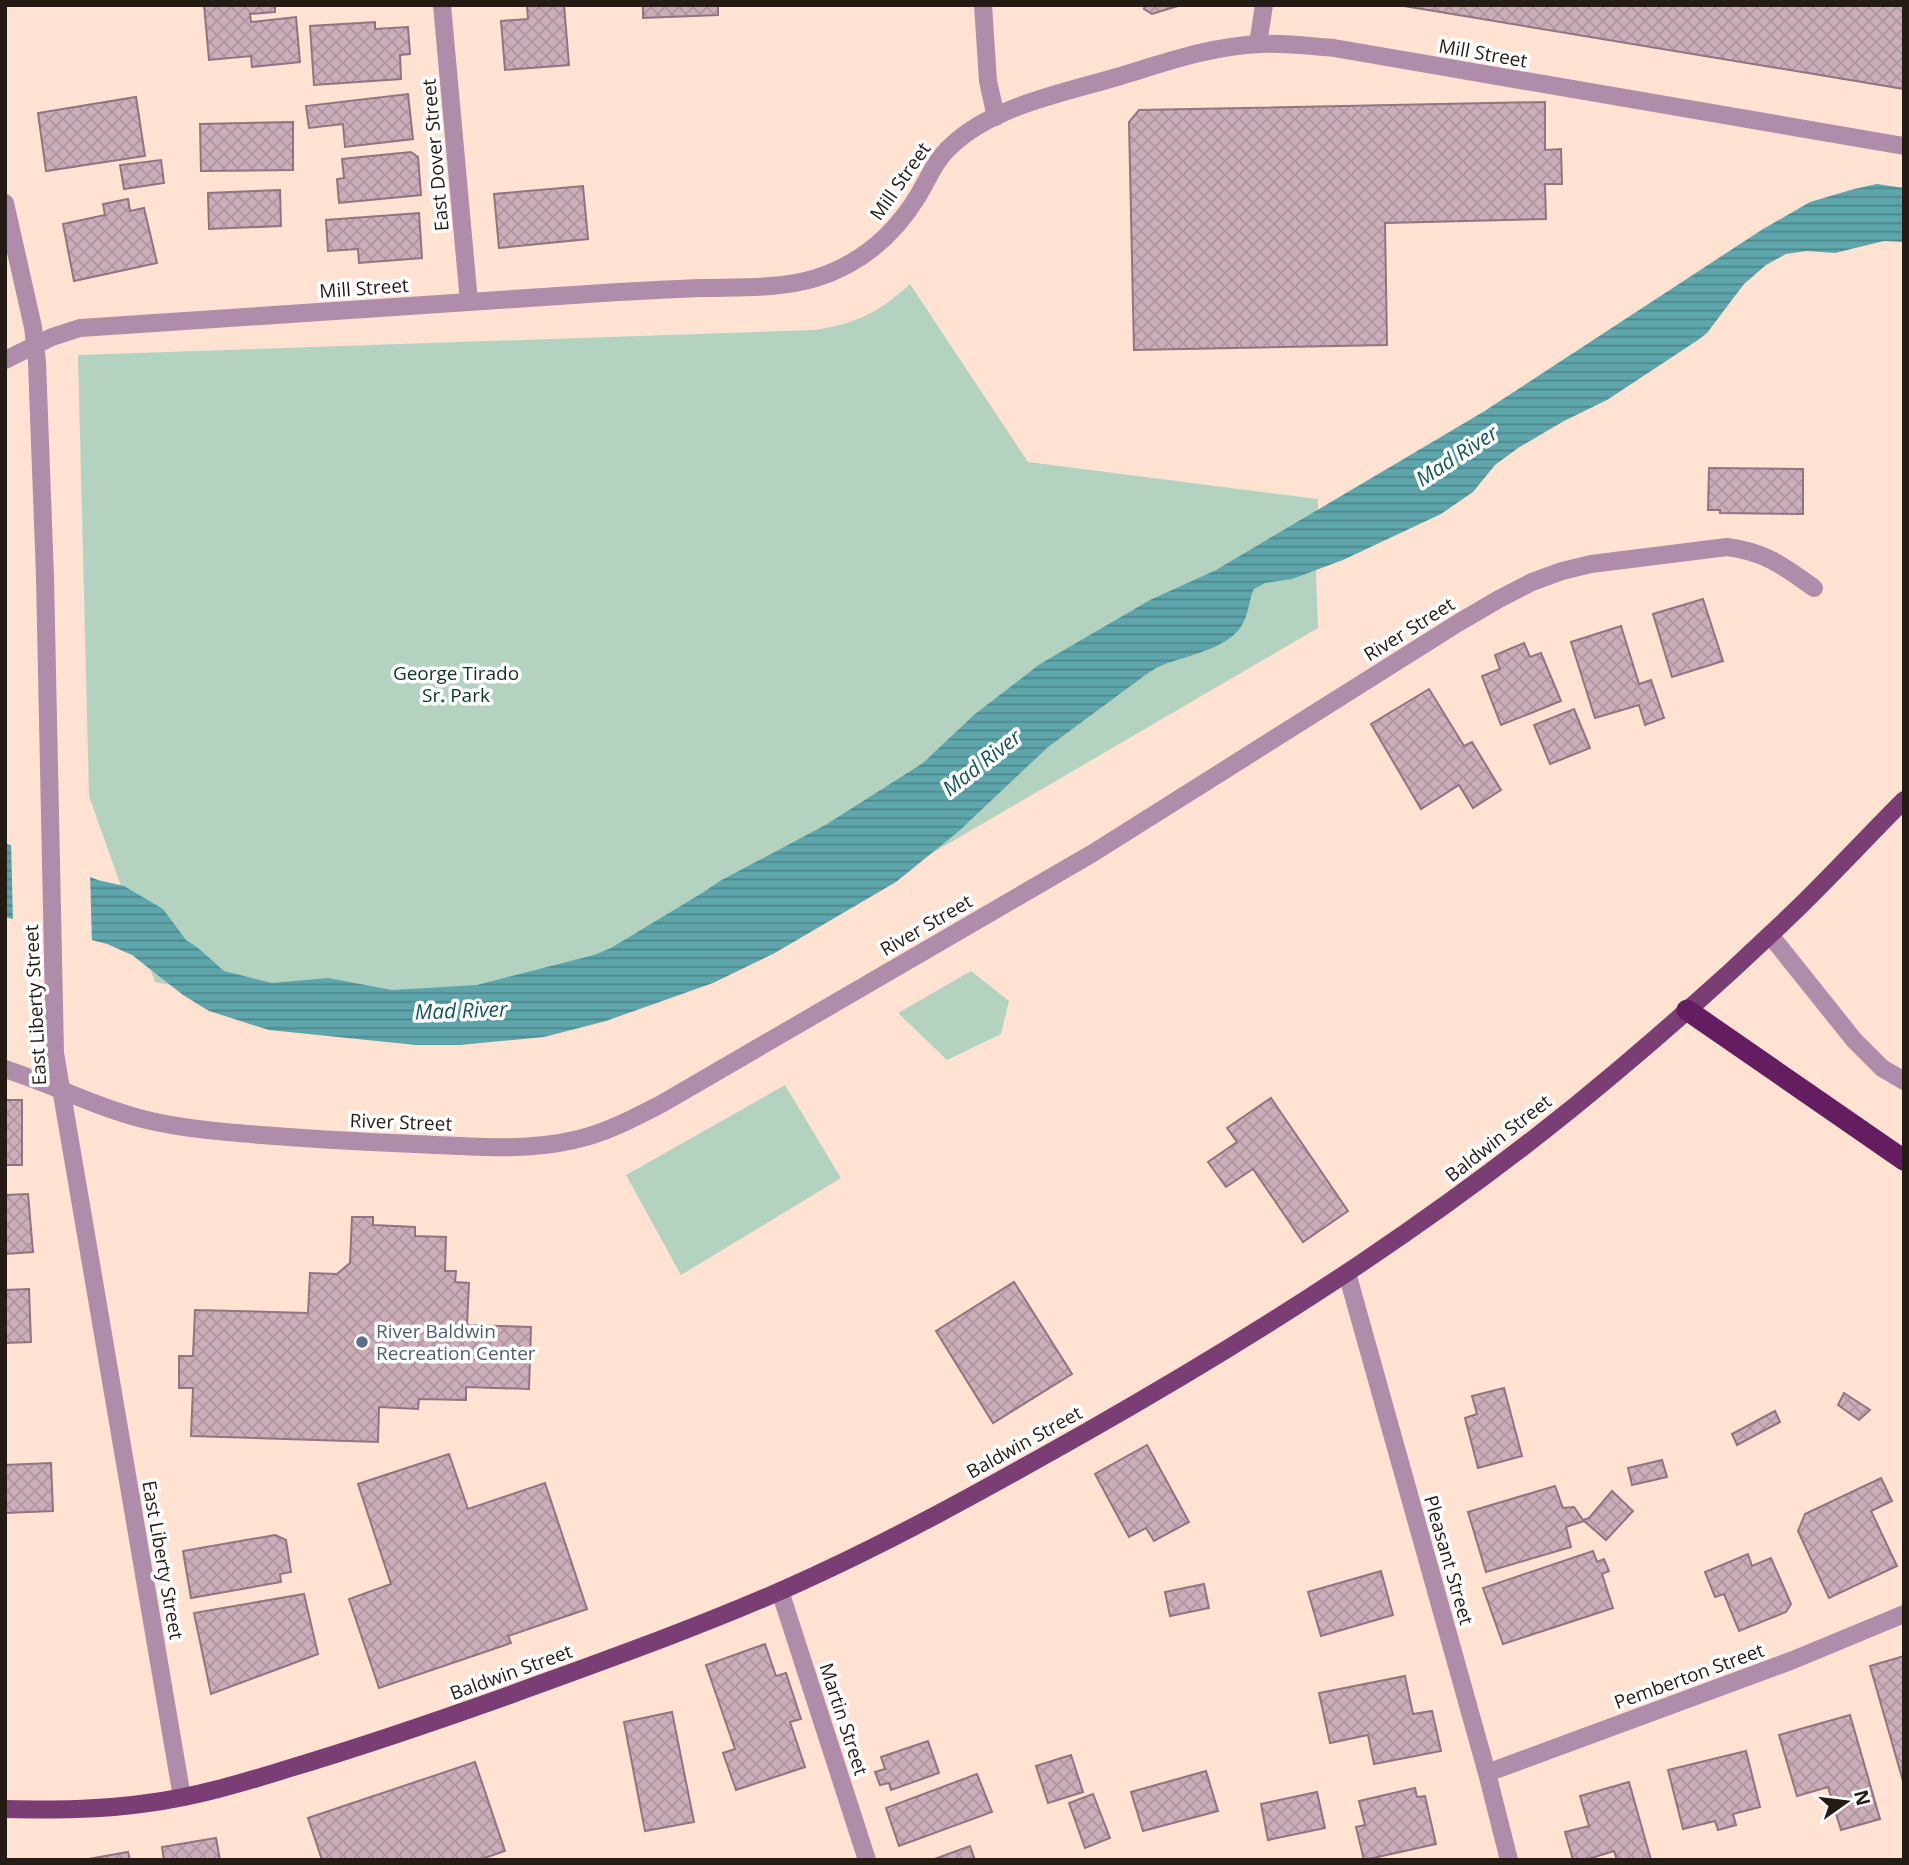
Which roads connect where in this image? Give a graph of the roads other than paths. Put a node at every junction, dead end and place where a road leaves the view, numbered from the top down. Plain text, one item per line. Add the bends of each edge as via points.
1 (442, 5) edge
2 (983, 5) edge
3 (1264, 5) edge
4 (1258, 44) junction
5 (996, 117) junction
6 (1904, 146) edge
7 (5, 203) edge
8 (469, 302) junction
9 (35, 346) junction
10 (5, 360) edge
11 (1814, 588) dead end
12 (1904, 800) edge
13 (1770, 934) junction
14 (1687, 1010) junction
15 (5, 1069) edge
16 (1904, 1081) edge
17 (61, 1090) junction
18 (1904, 1160) edge
19 (1347, 1273) junction
20 (780, 1591) junction
21 (1904, 1614) edge
22 (1487, 1773) junction
23 (182, 1797) junction
24 (5, 1809) edge
25 (867, 1860) edge
26 (1509, 1860) edge

1 - 8 street, East Dover Street
2 - 5 street via 988,81
3 - 4 street
4 - 5 street, Mill Street via 1174,60
4 - 6 street, Mill Street via 1334,48
5 - 8 street, Mill Street via 944,152 906,214 882,242 834,272 765,287
7 - 9 street, East Liberty Street
8 - 9 street, Mill Street via 80,328
9 - 10 street, Mill Street
9 - 17 street, East Liberty Street via 44,538 55,1054
11 - 17 street, River Street via 1767,557 1727,547 1591,564 1532,582 1458,623 1093,853 663,1103 599,1133 551,1144 499,1147 279,1137 150,1121
12 - 13 main road, Baldwin Street
13 - 14 main road, Baldwin Street
13 - 16 street via 1854,1040 1882,1068
14 - 18 highway
14 - 19 main road, Baldwin Street via 1505,1160
15 - 17 street, River Street
17 - 23 street, East Liberty Street
19 - 20 main road, Baldwin Street via 1041,1458
19 - 22 street, Pleasant Street
20 - 23 main road, Baldwin Street via 606,1660 363,1746
20 - 25 street, Martin Street
21 - 22 street, Pemberton Street
22 - 26 street, Pleasant Street
23 - 24 main road, Baldwin Street via 93,1809

